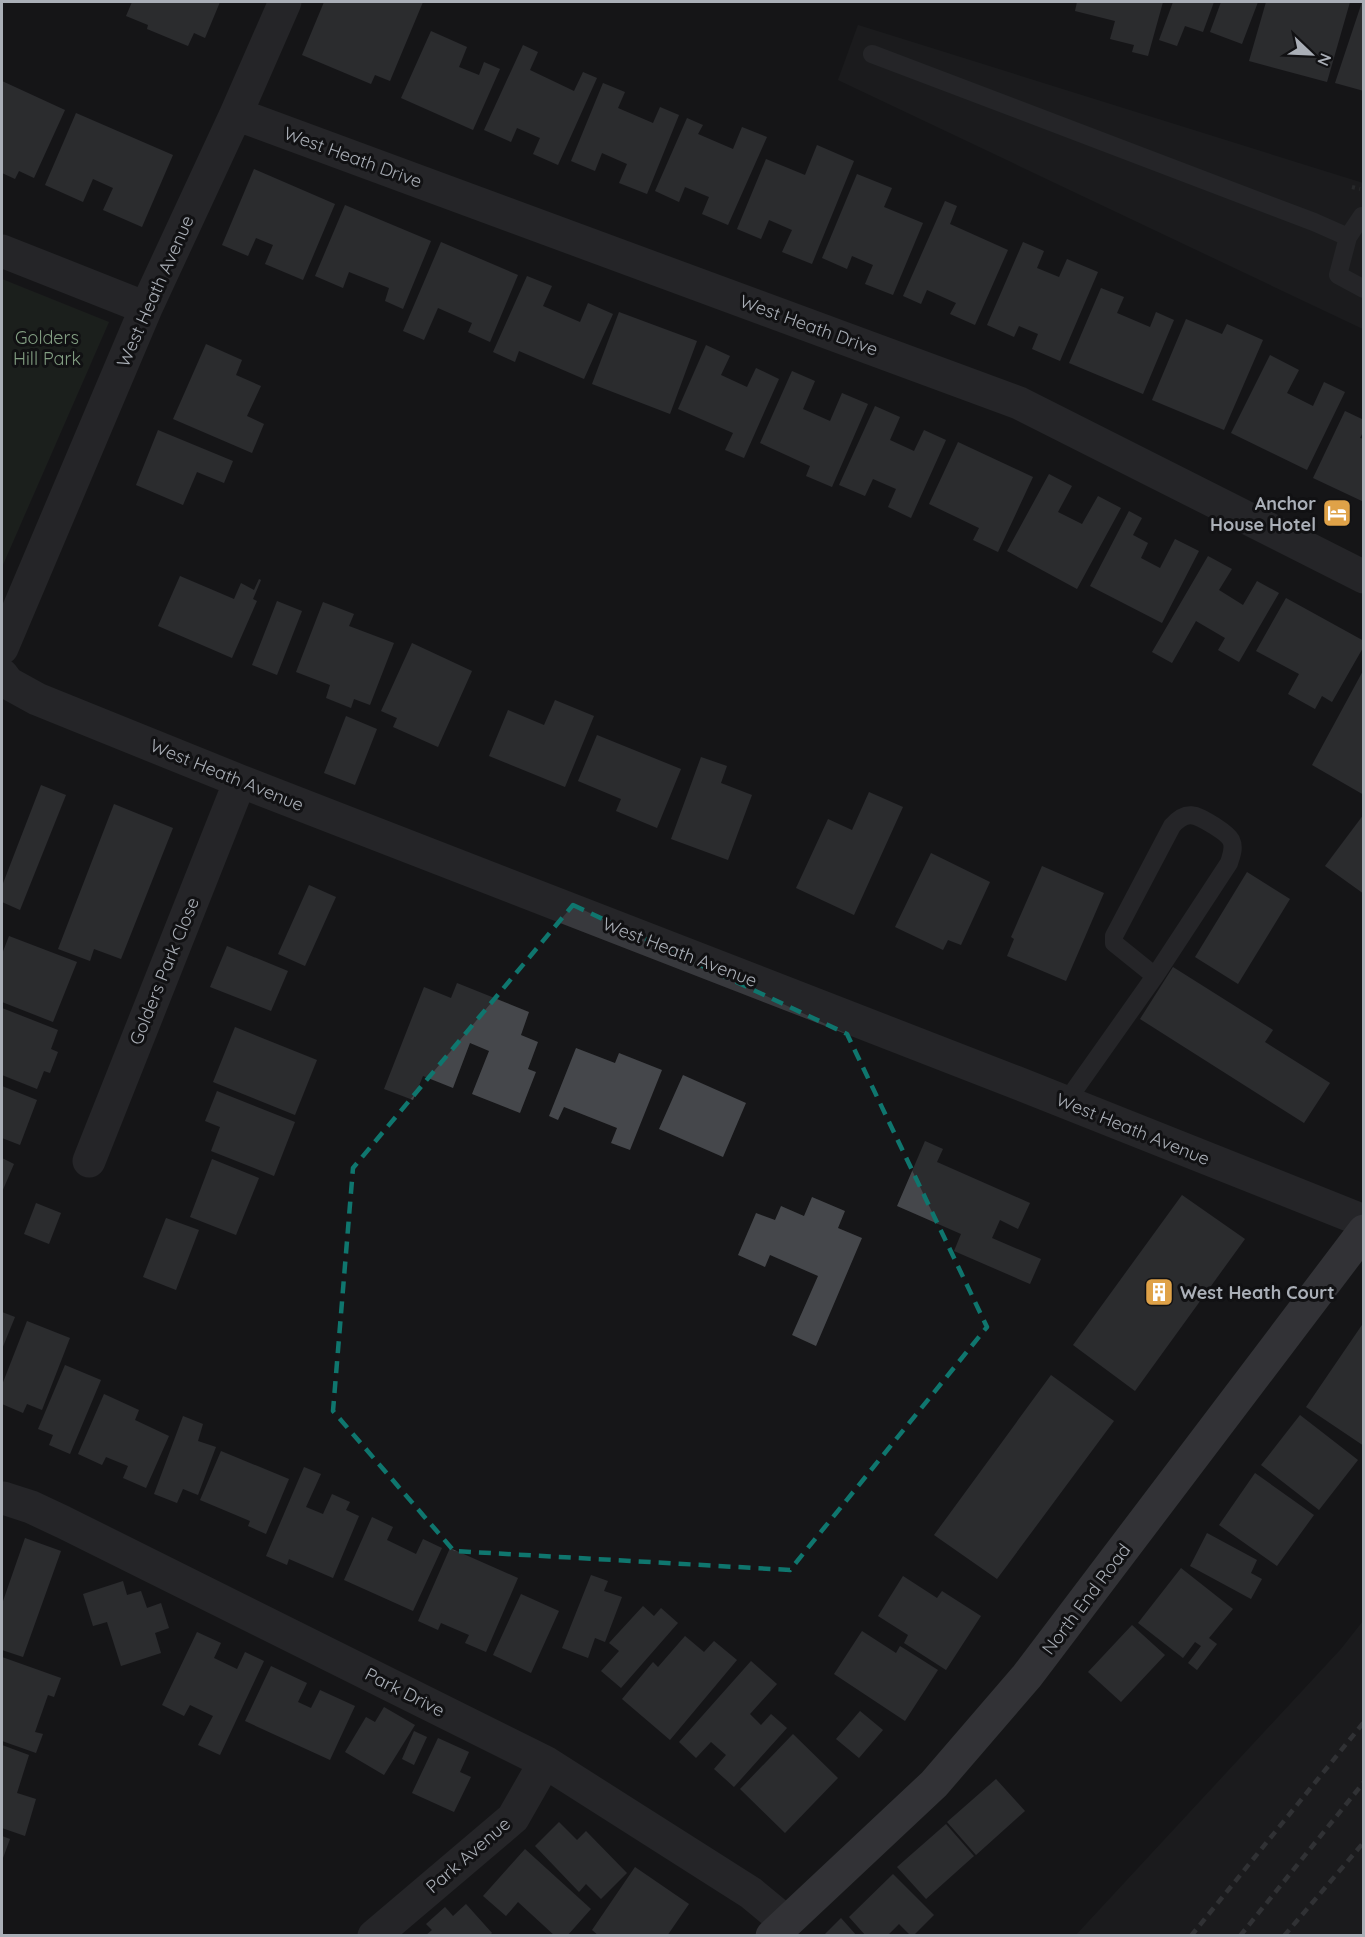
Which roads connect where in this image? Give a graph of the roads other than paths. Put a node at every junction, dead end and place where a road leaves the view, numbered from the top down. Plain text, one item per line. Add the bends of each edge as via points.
1 (285, 2) edge
2 (872, 54) dead end
3 (237, 114) junction
4 (1364, 216) edge
5 (1348, 237) junction
6 (2, 251) edge
7 (1364, 289) edge
8 (146, 308) junction
9 (1364, 578) edge
10 (2, 648) edge
11 (2, 675) edge
12 (240, 781) junction
13 (1155, 976) junction
14 (1066, 1102) junction
15 (89, 1161) dead end
16 (1364, 1221) edge
17 (1364, 1232) edge
18 (2, 1489) edge
19 (545, 1762) junction
20 (779, 1929) edge
21 (374, 1935) edge

1 - 3 street, West Heath Avenue
2 - 5 lane
3 - 8 street, West Heath Avenue
3 - 9 street, West Heath Drive via 1019,403
4 - 5 lane
5 - 7 lane via 1338,274
6 - 8 street
8 - 10 street, West Heath Avenue
11 - 12 street, West Heath Avenue via 8,683 37,699
12 - 14 street, West Heath Avenue
12 - 15 street, Golders Park Close
13 - 13 lane via 1221,876 1233,849 1222,831 1197,816 1179,818 1172,826 1114,936 1119,948
13 - 14 lane
14 - 16 street, West Heath Avenue
17 - 20 main road, North End Road via 1027,1676 933,1784
18 - 19 street, Park Drive via 31,1507
19 - 20 street, Park Drive via 751,1893
19 - 21 street, Park Avenue via 513,1818

